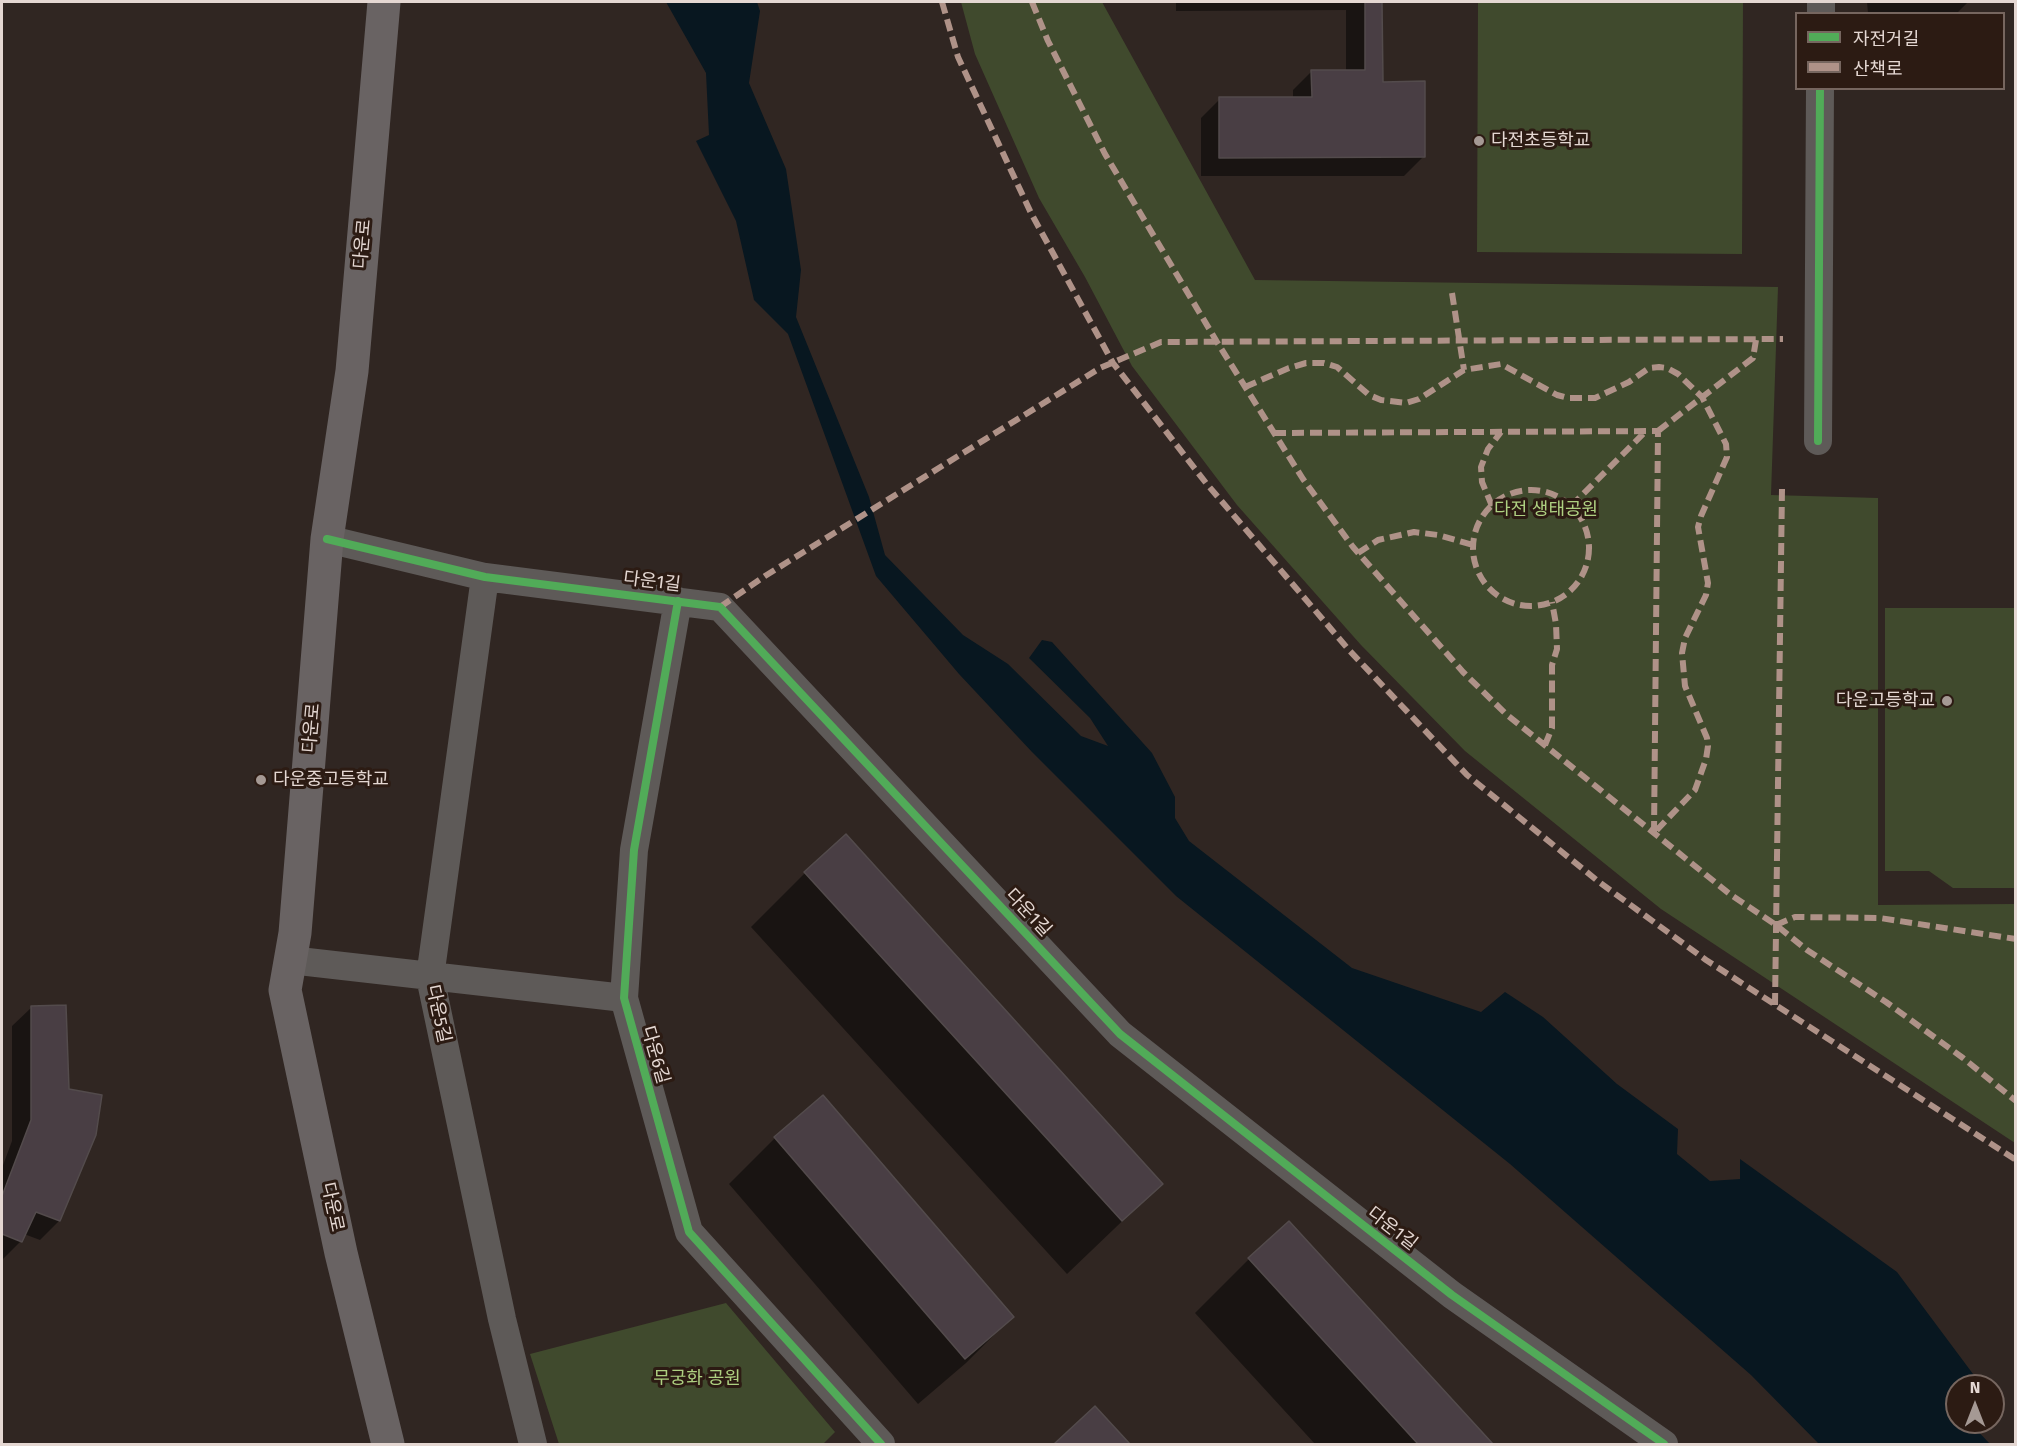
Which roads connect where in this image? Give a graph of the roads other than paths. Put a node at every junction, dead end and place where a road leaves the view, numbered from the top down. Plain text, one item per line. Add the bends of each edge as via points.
1 (384, 2) edge
2 (1820, 90) edge
3 (1818, 441) dead end
4 (327, 539) junction
5 (485, 577) junction
6 (678, 601) junction
7 (290, 960) junction
8 (430, 977) junction
9 (624, 998) junction
10 (874, 1442) edge
11 (388, 1444) edge
12 (532, 1444) edge
13 (1664, 1444) edge

1 - 4 main road, 다운로 via 352,371
2 - 3 street
4 - 5 street, 다운1길
4 - 7 main road, 다운로
5 - 6 street, 다운1길
5 - 8 street, 다운5길
6 - 9 street, 다운6길 via 634,850
6 - 13 street, 다운1길 via 720,606 1120,1034 1452,1295
7 - 8 street
7 - 11 main road, 다운로 via 285,990 341,1253
8 - 9 street
8 - 12 street, 다운5길
9 - 10 street, 다운6길 via 689,1232

